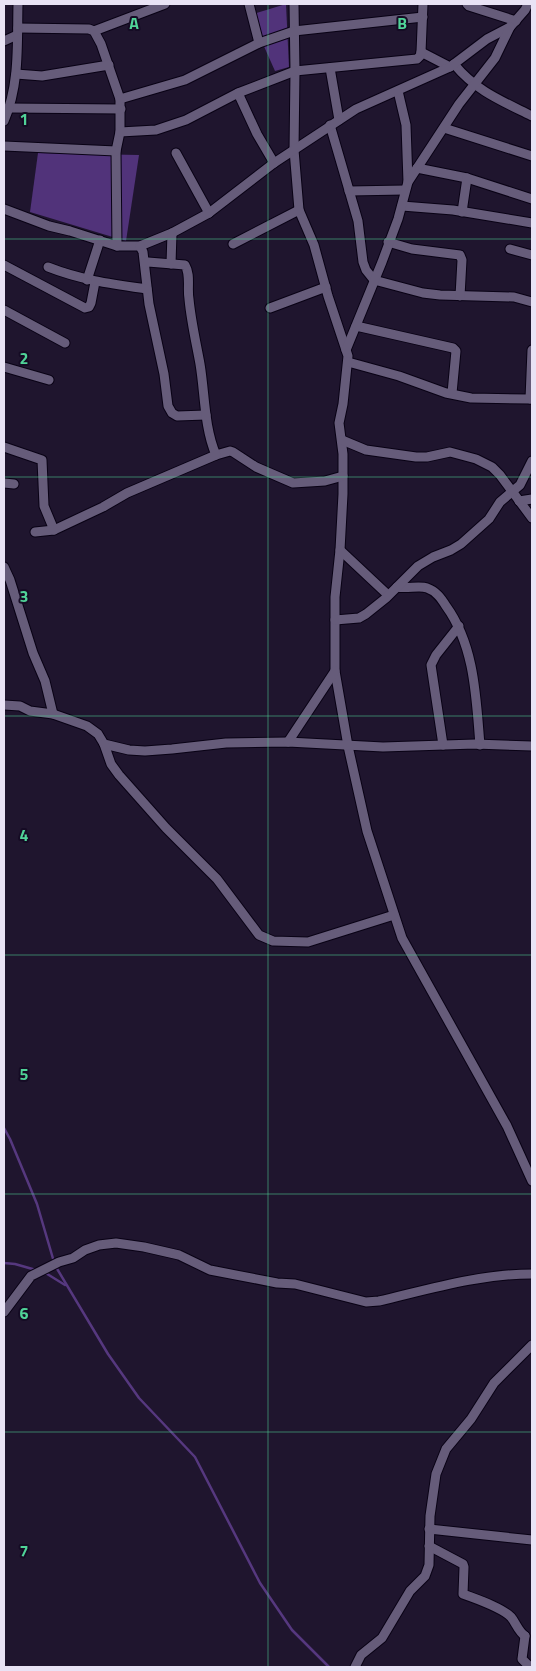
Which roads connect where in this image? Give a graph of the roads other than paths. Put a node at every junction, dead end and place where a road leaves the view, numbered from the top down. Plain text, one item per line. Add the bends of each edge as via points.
1 (18, 4) edge
2 (165, 4) edge
3 (249, 4) edge
4 (294, 4) edge
5 (423, 4) edge
6 (467, 4) edge
7 (528, 4) edge
8 (143, 8) edge
9 (422, 17) junction
10 (513, 24) junction
11 (94, 31) junction
12 (294, 31) junction
13 (17, 32) junction
14 (4, 41) edge
15 (260, 43) junction
16 (421, 52) junction
17 (109, 65) junction
18 (452, 66) junction
19 (330, 68) junction
20 (295, 71) junction
21 (16, 74) junction
22 (474, 85) junction
23 (398, 91) junction
24 (238, 93) junction
25 (120, 99) junction
26 (9, 108) junction
27 (121, 108) junction
28 (532, 116) edge
29 (339, 120) junction
30 (4, 121) edge
31 (330, 125) junction
32 (444, 128) junction
33 (120, 132) junction
34 (4, 146) edge
35 (294, 150) junction
36 (116, 151) junction
37 (176, 153) dead end
38 (532, 156) edge
39 (274, 163) junction
40 (417, 168) junction
41 (467, 178) junction
42 (406, 186) junction
43 (349, 191) junction
44 (532, 199) edge
45 (402, 206) junction
46 (4, 209) edge
47 (300, 210) junction
48 (462, 212) junction
49 (209, 213) junction
50 (532, 223) edge
51 (172, 233) junction
52 (100, 240) junction
53 (388, 242) junction
54 (233, 244) dead end
55 (117, 246) junction
56 (140, 246) junction
57 (510, 249) dead end
58 (532, 255) edge
59 (145, 264) junction
60 (171, 264) junction
61 (4, 265) edge
62 (48, 266) dead end
63 (374, 280) junction
64 (91, 281) junction
65 (326, 287) junction
66 (147, 289) junction
67 (460, 296) junction
68 (532, 302) edge
69 (270, 308) dead end
70 (7, 311) edge
71 (4, 322) edge
72 (356, 326) junction
73 (65, 343) dead end
74 (346, 350) junction
75 (532, 350) edge
76 (348, 362) junction
77 (4, 367) edge
78 (50, 380) dead end
79 (452, 393) junction
80 (531, 399) edge
81 (206, 415) junction
82 (342, 440) junction
83 (4, 447) edge
84 (216, 455) junction
85 (532, 461) edge
86 (343, 476) junction
87 (4, 483) edge
88 (14, 484) dead end
89 (511, 491) junction
90 (532, 499) edge
91 (519, 501) junction
92 (532, 518) edge
93 (54, 530) junction
94 (35, 532) dead end
95 (340, 550) junction
96 (4, 567) edge
97 (397, 587) junction
98 (388, 595) junction
99 (335, 620) junction
100 (458, 626) junction
101 (335, 670) junction
102 (4, 705) edge
103 (53, 714) junction
104 (288, 742) junction
105 (104, 744) junction
106 (443, 745) junction
107 (480, 745) junction
108 (348, 746) junction
109 (532, 746) edge
110 (394, 915) junction
111 (532, 1181) edge
112 (532, 1274) edge
113 (4, 1312) edge
114 (532, 1345) edge
115 (429, 1529) junction
116 (532, 1540) edge
117 (429, 1546) junction
118 (529, 1634) edge
119 (355, 1667) edge
120 (530, 1667) edge

1 - 13 street
2 - 8 street
3 - 15 street
4 - 12 street
5 - 9 street
6 - 10 street
7 - 10 street
8 - 11 street
9 - 12 street
9 - 16 street
10 - 18 street
10 - 22 street via 495,58
11 - 13 street
11 - 17 street
12 - 15 street
12 - 20 street
13 - 14 street
13 - 21 street
15 - 25 street via 185,80
16 - 18 street
16 - 19 street via 417,59
17 - 21 street via 42,76
17 - 25 street
18 - 22 street
18 - 23 street
19 - 20 street
19 - 29 street
20 - 24 street
20 - 35 street
21 - 26 street
22 - 28 street
22 - 32 street
23 - 29 street via 356,108
23 - 42 street via 406,125
24 - 33 street via 186,120 156,130
24 - 39 street via 256,134
25 - 27 street
26 - 27 street
26 - 30 street
27 - 33 street
29 - 31 street
31 - 35 street
31 - 43 street
32 - 38 street
32 - 40 street
33 - 36 street
34 - 36 street
35 - 39 street
35 - 47 street
36 - 55 street
37 - 49 street
39 - 49 street
40 - 41 street
40 - 42 street
41 - 44 street
41 - 48 street
42 - 43 street
42 - 45 street
43 - 63 street via 358,221 363,262
45 - 48 street
45 - 53 street
46 - 52 street
47 - 54 street
47 - 65 street
48 - 50 street
49 - 51 street
51 - 56 street
51 - 60 street
52 - 55 street
52 - 64 street
53 - 63 street
53 - 67 street via 412,249 460,255
55 - 56 street
56 - 59 street
57 - 58 street
59 - 60 street
59 - 66 street
60 - 81 street via 185,265 188,270 188,297
61 - 64 street via 85,308 91,303
62 - 64 street
63 - 67 street via 423,293
63 - 72 street
64 - 66 street
65 - 69 street
65 - 74 street
66 - 81 street via 168,406 177,416
67 - 68 street via 514,297
70 - 71 street
70 - 73 street
72 - 74 street
72 - 79 street via 453,348 456,351
74 - 76 street
75 - 80 street
76 - 79 street
76 - 82 street via 339,423
77 - 78 street
79 - 80 street via 471,398
81 - 84 street
82 - 86 street
82 - 89 street via 366,450 416,456 461,454 492,467
83 - 93 street via 42,460 44,506
84 - 86 street via 233,452 256,468 294,483 324,482
84 - 93 street via 127,493 103,508
85 - 89 street via 520,485
86 - 95 street
87 - 88 street
89 - 91 street
89 - 97 street via 489,518 461,544 424,562
90 - 91 street
91 - 92 street
93 - 94 street
95 - 98 street
95 - 99 street
96 - 103 street via 45,681
97 - 98 street
97 - 100 street via 425,587 435,593
98 - 99 street via 359,618
99 - 101 street
100 - 106 street via 431,665
100 - 107 street via 471,664
101 - 104 street
101 - 108 street
102 - 103 street
103 - 105 street via 87,726 98,734
104 - 105 street via 226,742 145,751
104 - 108 street
105 - 110 street via 111,764 166,828 217,879 260,935 272,941 308,942
106 - 107 street
106 - 108 street
107 - 109 street
108 - 110 street via 368,832
110 - 111 street via 402,938 507,1126
112 - 113 street via 507,1274 455,1282 366,1302 303,1286 210,1270 179,1256 116,1243 86,1250 32,1276
114 - 115 street via 494,1382 471,1419 446,1449 436,1474
115 - 116 street
115 - 117 street
117 - 118 street via 463,1564 463,1594 501,1610 510,1616 521,1633
117 - 119 street via 429,1565 425,1576 410,1591 382,1638 361,1655
118 - 120 street via 522,1659

